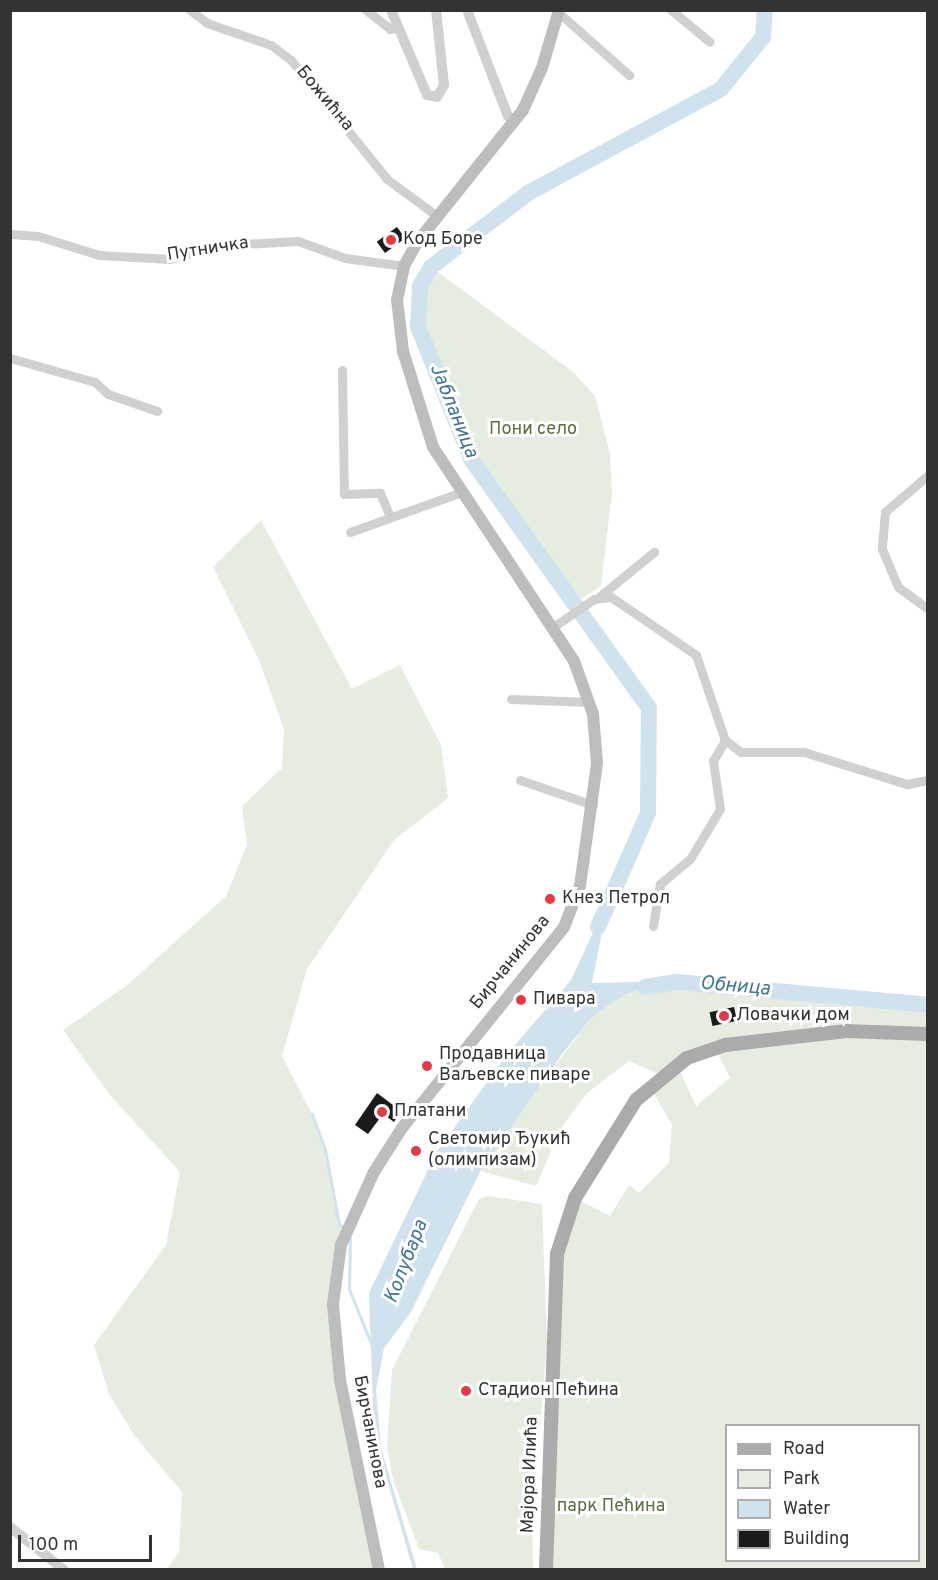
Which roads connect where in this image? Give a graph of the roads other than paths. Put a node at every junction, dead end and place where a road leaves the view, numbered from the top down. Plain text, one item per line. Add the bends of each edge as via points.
1 (190, 10) edge
2 (366, 10) edge
3 (391, 10) edge
4 (436, 10) edge
5 (467, 10) edge
6 (671, 10) edge
7 (559, 12) edge
8 (396, 27) junction
9 (710, 42) dead end
10 (628, 75) dead end
11 (515, 121) junction
12 (437, 216) junction
13 (10, 234) edge
14 (402, 272) junction
15 (10, 357) edge
16 (342, 370) dead end
17 (157, 411) dead end
18 (927, 475) edge
19 (459, 493) junction
20 (390, 516) junction
21 (350, 532) dead end
22 (654, 552) dead end
23 (597, 597) junction
24 (927, 609) edge
25 (553, 627) junction
26 (511, 699) dead end
27 (590, 702) junction
28 (725, 740) junction
29 (520, 780) dead end
30 (927, 780) edge
31 (593, 805) junction
32 (653, 926) dead end
33 (927, 1034) edge
34 (10, 1527) edge
35 (64, 1569) edge
36 (379, 1569) edge
37 (546, 1569) edge

1 - 12 street, Божићна via 207,22 271,45 291,60 387,179
2 - 8 street via 390,28
3 - 8 street
4 - 8 street via 444,85 437,97 427,95
5 - 11 street via 508,116
6 - 9 street
7 - 10 street
7 - 11 main road via 536,84
11 - 12 main road
12 - 14 main road
13 - 14 street, Путничка via 38,236 99,255 170,259 225,244 298,241
14 - 19 main road, Бирчанинова via 396,314 412,386 433,447
15 - 17 street via 95,382 108,394
16 - 20 street via 344,494 380,493
18 - 24 street via 885,512 882,549 898,587
19 - 20 street
19 - 25 main road, Бирчанинова
20 - 21 street
22 - 23 street
23 - 25 street
23 - 28 street via 611,597 696,655
25 - 27 main road, Бирчанинова via 574,661
26 - 27 street
27 - 31 main road, Бирчанинова via 597,763
28 - 30 street via 741,752 783,749 907,784
28 - 32 street via 713,761 720,810 690,859 660,884
29 - 31 street
31 - 36 main road, Бирчанинова via 580,886 564,927 402,1128 368,1182 341,1245 333,1304 340,1380
33 - 37 main road, Мајора Илића via 846,1031 725,1045 687,1058 636,1100 579,1190 559,1246
34 - 35 street

